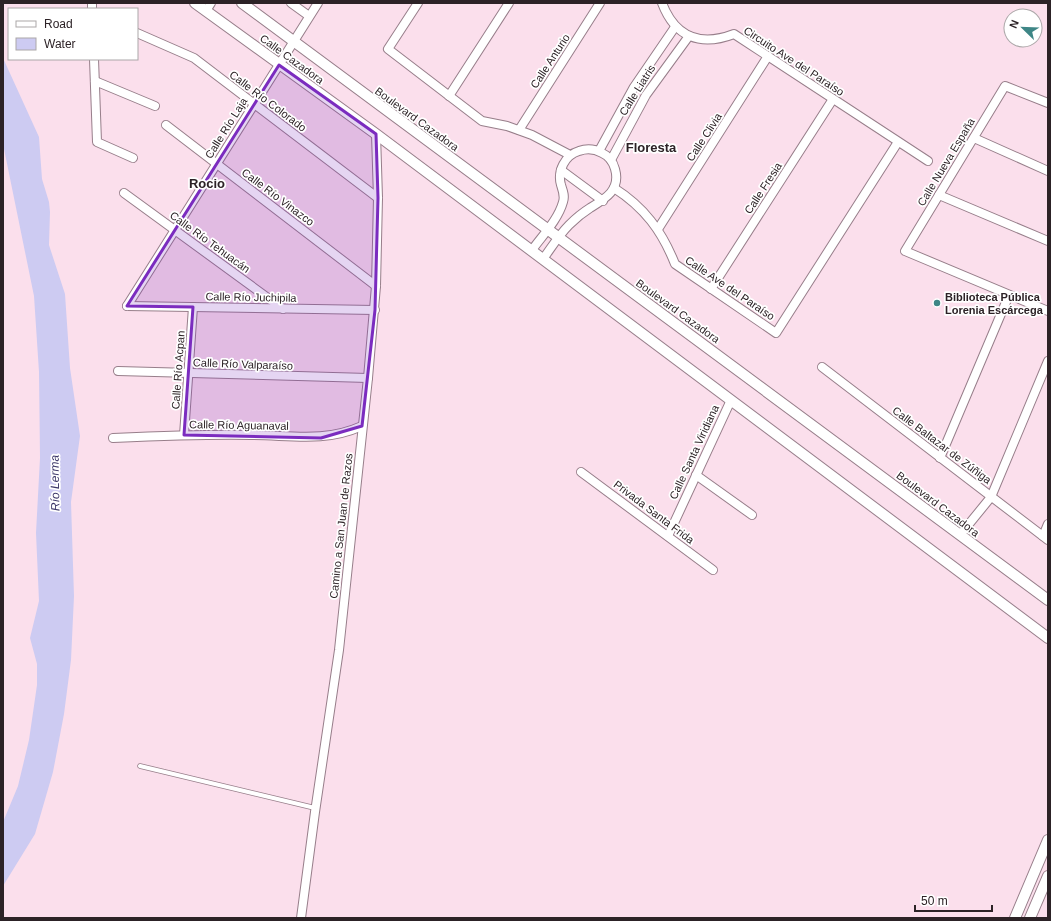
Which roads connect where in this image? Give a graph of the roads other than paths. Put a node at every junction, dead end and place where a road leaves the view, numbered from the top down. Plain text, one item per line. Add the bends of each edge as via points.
1 (195, 3) edge
2 (242, 3) edge
3 (291, 3) edge
4 (318, 3) edge
5 (418, 3) edge
6 (509, 3) edge
7 (600, 3) edge
8 (662, 3) edge
9 (208, 7) edge
10 (309, 16) junction
11 (676, 27) junction
12 (138, 33) edge
13 (689, 36) junction
14 (293, 42) junction
15 (768, 56) junction
16 (94, 60) edge
17 (279, 65) junction
18 (95, 81) junction
19 (449, 96) junction
20 (834, 99) junction
21 (1048, 103) edge
22 (254, 104) junction
23 (155, 106) dead end
24 (166, 125) dead end
25 (519, 130) junction
26 (376, 134) junction
27 (974, 138) junction
28 (898, 142) junction
29 (599, 151) junction
30 (570, 155) junction
31 (133, 158) dead end
32 (611, 160) junction
33 (928, 161) dead end
34 (217, 163) junction
35 (561, 170) junction
36 (1048, 171) edge
37 (614, 188) junction
38 (124, 192) dead end
39 (939, 195) junction
40 (378, 198) junction
41 (603, 201) junction
42 (547, 229) junction
43 (658, 229) junction
44 (175, 230) junction
45 (559, 238) junction
46 (1048, 241) edge
47 (532, 250) junction
48 (543, 259) junction
49 (376, 286) junction
50 (711, 289) junction
51 (1010, 295) junction
52 (127, 306) joint
53 (193, 307) junction
54 (283, 309) junction
55 (374, 310) junction
56 (1048, 311) edge
57 (1048, 361) edge
58 (822, 367) dead end
59 (118, 371) dead end
60 (188, 373) junction
61 (368, 378) junction
62 (731, 400) junction
63 (362, 426) junction
64 (184, 435) junction
65 (113, 438) dead end
66 (940, 458) junction
67 (581, 472) dead end
68 (696, 474) junction
69 (991, 496) junction
70 (752, 515) dead end
71 (1048, 524) edge
72 (960, 535) junction
73 (668, 536) junction
74 (1045, 538) edge
75 (713, 570) dead end
76 (1048, 600) edge
77 (1048, 638) edge
78 (140, 766) dead end
79 (316, 808) junction
80 (1048, 840) edge
81 (1048, 876) edge
82 (1016, 915) edge
83 (301, 918) edge
84 (1030, 918) edge

1 - 9 street, Calle Cazadora
2 - 14 street, Calle Cazadora
3 - 10 street
4 - 10 street, Calle Río Laja
5 - 19 street via 388,49
6 - 19 street
7 - 25 street, Calle Anturio
8 - 11 street, Circuito Ave del Paraíso via 667,16
9 - 17 street, Calle Cazadora
10 - 14 street, Calle Río Laja
11 - 13 street, Circuito Ave del Paraíso
11 - 29 street, Calle Liatris via 634,87
12 - 22 street, Calle Río Colorado via 194,58
13 - 15 street, Circuito Ave del Paraíso via 719,40 734,34
13 - 32 street, Calle Liatris via 646,95
14 - 17 street, Calle Río Laja
14 - 42 street, Boulevard Cazadora
15 - 20 street, Circuito Ave del Paraíso
15 - 43 street, Calle Clivia
16 - 18 street
17 - 22 street, Calle Río Laja
17 - 26 street, Calle Cazadora
18 - 23 street
18 - 31 street via 97,142
19 - 25 street via 482,121
20 - 28 street, Circuito Ave del Paraíso
20 - 50 street, Calle Fresia
21 - 27 street, Calle Nueva España via 1005,86
22 - 34 street, Calle Río Laja
22 - 40 street, Calle Río Colorado
24 - 34 street, Calle Río Vinazco
25 - 30 street
26 - 40 street, Camino a San Juan de Razos
26 - 47 street
27 - 36 street
27 - 39 street, Calle Nueva España
28 - 33 street, Circuito Ave del Paraíso
28 - 50 street, Calle Ave del Paraíso via 776,333
29 - 30 street via 584,149
29 - 32 street
30 - 35 street
32 - 37 street via 616,174
34 - 44 street, Calle Río Laja
34 - 49 street, Calle Río Vinazco
35 - 41 street
35 - 42 street via 560,177 565,197
37 - 41 street
37 - 43 street, Calle Ave del Paraíso via 638,206
38 - 44 street, Calle Río Tehuacán
39 - 46 street
39 - 51 street, Calle Nueva España via 905,251
40 - 49 street, Camino a San Juan de Razos
41 - 45 street via 578,217
42 - 45 street, Boulevard Cazadora
42 - 47 street
43 - 50 street, Calle Ave del Paraíso via 675,264
44 - 52 street, Calle Río Laja
44 - 54 street, Calle Río Tehuacán
45 - 48 street
45 - 72 street, Boulevard Cazadora
47 - 48 street
48 - 62 street
49 - 55 street, Camino a San Juan de Razos
51 - 56 street
51 - 66 street
52 - 53 street, Calle Río Juchipila
53 - 54 street, Calle Río Juchipila
53 - 60 street, Calle Río Acpan
54 - 55 street, Calle Río Juchipila
55 - 61 street, Camino a San Juan de Razos
57 - 69 street
58 - 66 street, Calle Baltazar de Zúñiga
59 - 60 street, Calle Río Valparaíso
60 - 61 street, Calle Río Valparaíso
60 - 64 street, Calle Río Acpan
61 - 63 street, Camino a San Juan de Razos
62 - 68 street, Calle Santa Viridiana
62 - 77 street
63 - 64 street, Calle Río Aguanaval via 349,432 321,438
63 - 79 street, Camino a San Juan de Razos via 339,650
64 - 65 street, Calle Río Aguanaval
66 - 69 street, Calle Baltazar de Zúñiga
67 - 73 street, Privada Santa Frida
68 - 70 street
68 - 73 street, Calle Santa Viridiana
69 - 72 street
69 - 74 street, Calle Baltazar de Zúñiga
71 - 74 street
72 - 76 street, Boulevard Cazadora
73 - 75 street, Privada Santa Frida
78 - 79 lane
79 - 83 street, Camino a San Juan de Razos
80 - 82 street
81 - 84 street
82 - 84 street

